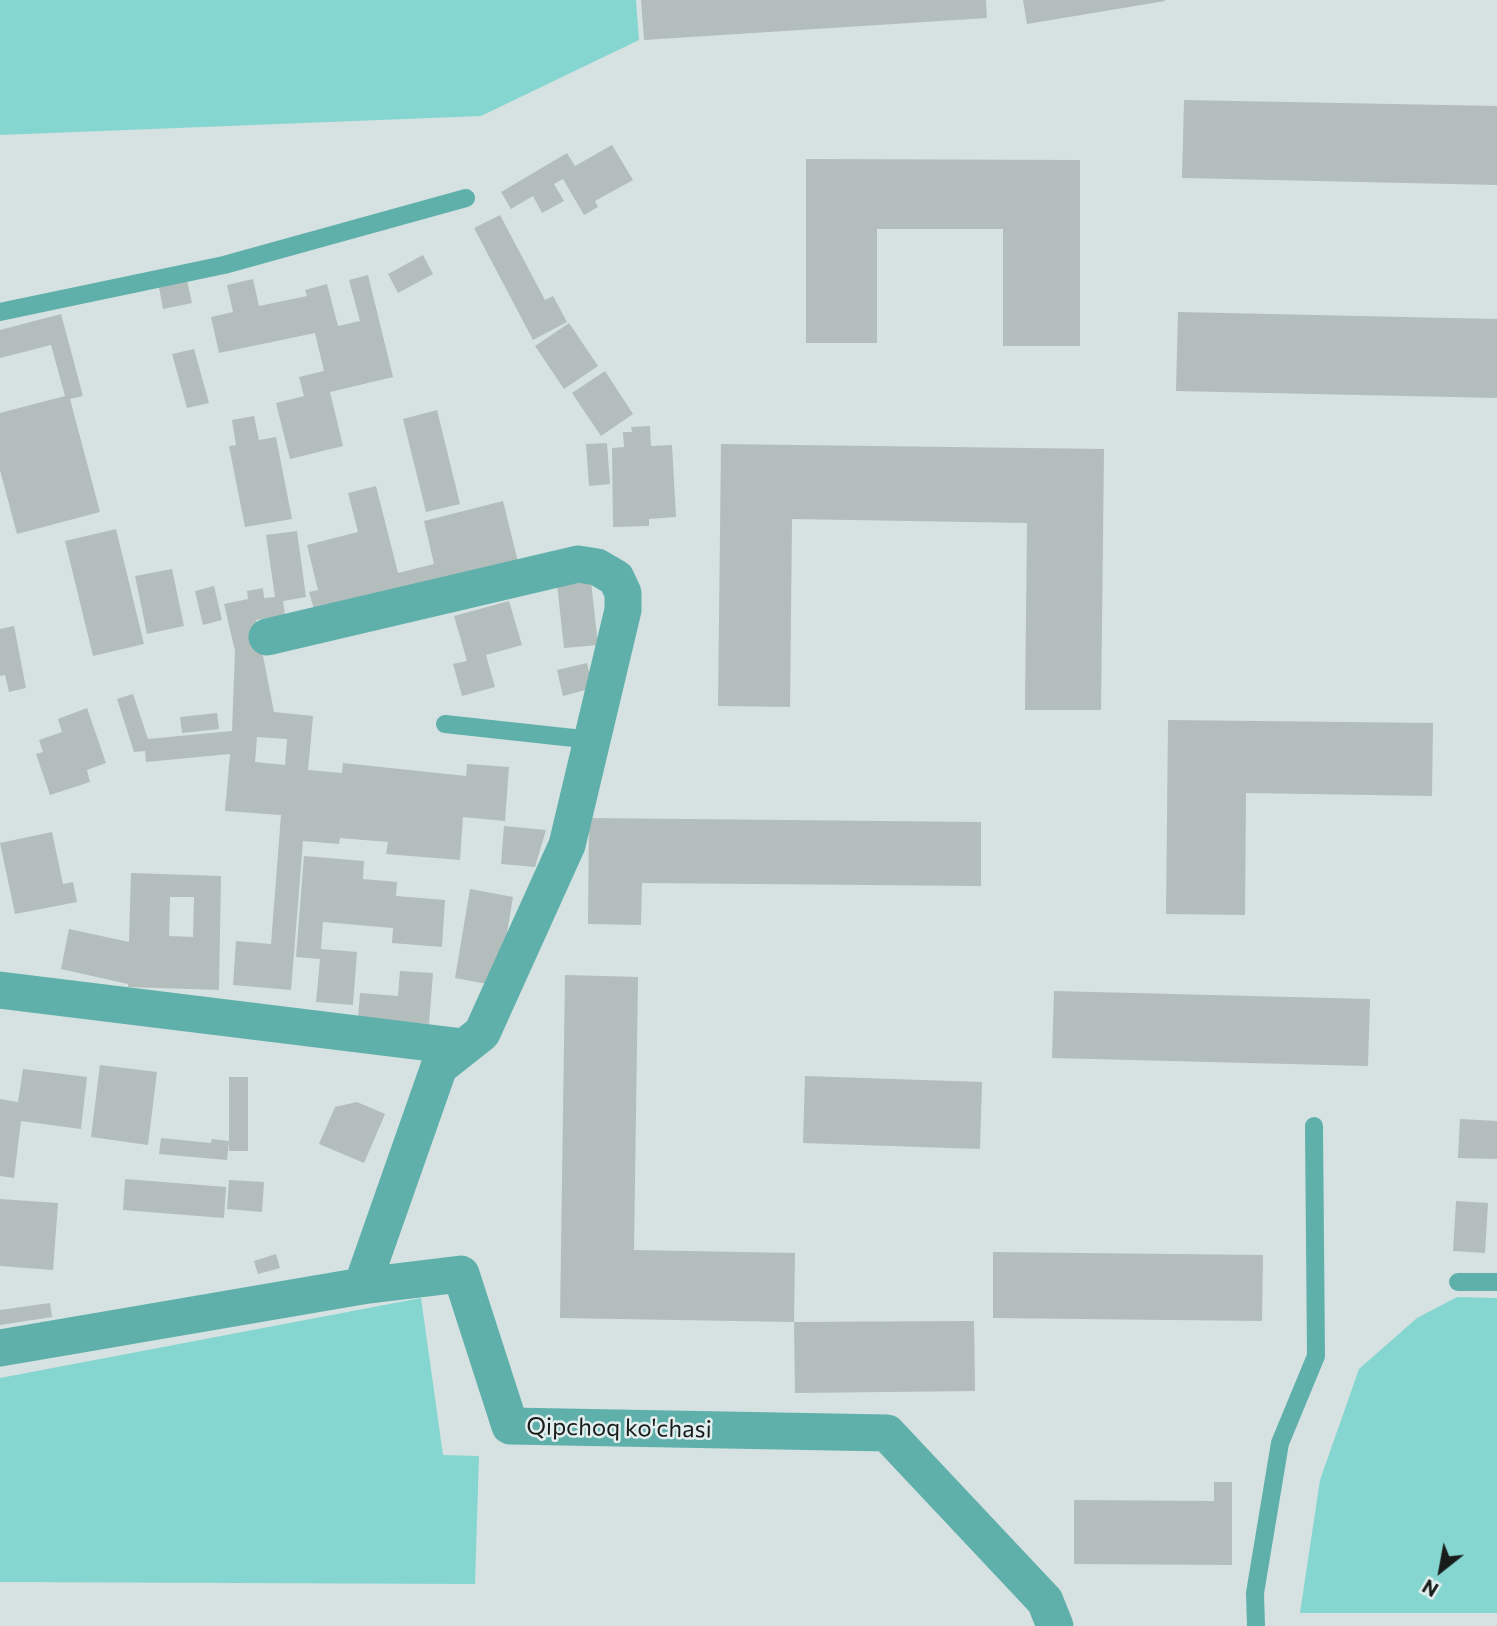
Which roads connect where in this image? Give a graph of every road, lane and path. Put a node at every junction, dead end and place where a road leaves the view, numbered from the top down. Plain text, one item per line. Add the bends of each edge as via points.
1 (466, 198) dead end
2 (0, 312) edge
3 (267, 637) dead end
4 (445, 724) dead end
5 (592, 740) junction
6 (0, 990) edge
7 (464, 1047) junction
8 (1314, 1126) dead end
9 (1458, 1282) dead end
10 (1497, 1282) edge
11 (362, 1286) junction
12 (0, 1348) edge
13 (1055, 1626) edge
14 (1256, 1626) edge

1 - 2 lane via 224,265
3 - 5 street via 578,564 597,567 616,578 623,593 623,610
4 - 5 lane
5 - 7 street via 566,845 482,1033
6 - 7 street
7 - 11 street via 439,1067
8 - 14 lane via 1316,1356 1280,1443 1255,1593
9 - 10 lane
11 - 12 street, Qipchoq ko'chasi
11 - 13 street, Qipchoq ko'chasi via 460,1274 510,1426 887,1433 1045,1601

